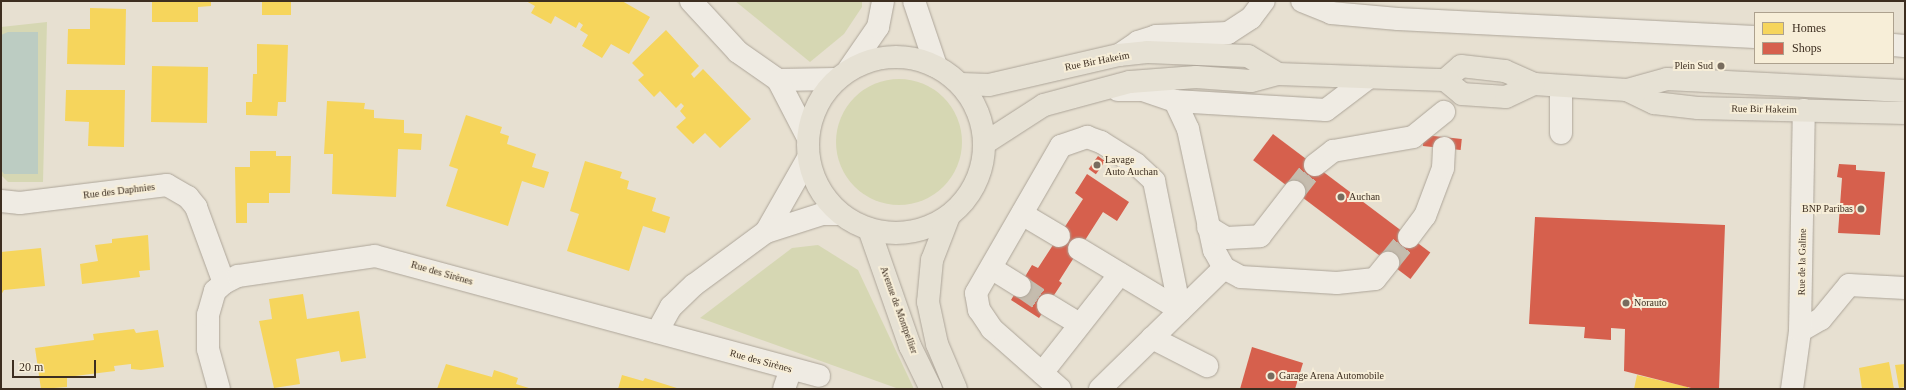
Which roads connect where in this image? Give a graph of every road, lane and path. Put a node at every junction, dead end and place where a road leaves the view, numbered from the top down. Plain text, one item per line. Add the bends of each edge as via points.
1 (691, 1) edge
2 (883, 1) edge
3 (914, 1) edge
4 (1264, 1) edge
5 (1302, 1) edge
6 (1754, 37) edge
7 (1894, 45) edge
8 (1905, 46) edge
9 (1119, 55) junction
10 (936, 66) junction
11 (842, 74) junction
12 (1278, 74) junction
13 (1368, 78) junction
14 (778, 80) junction
15 (1445, 80) junction
16 (961, 84) junction
17 (1561, 86) junction
18 (1101, 90) junction
19 (1627, 90) junction
20 (1905, 91) edge
21 (1176, 101) junction
22 (1804, 110) junction
23 (1444, 112) junction
24 (1905, 113) edge
25 (1561, 133) dead end
26 (807, 136) junction
27 (984, 143) junction
28 (808, 158) junction
29 (1314, 165) tunnel mouth
30 (1294, 192) tunnel mouth
31 (1, 202) edge
32 (840, 214) junction
33 (1022, 214) junction
34 (949, 216) junction
35 (1208, 227) junction
36 (869, 229) junction
37 (766, 232) junction
38 (1059, 236) dead end
39 (1409, 237) tunnel mouth
40 (1079, 249) dead end
41 (1388, 263) tunnel mouth
42 (991, 268) junction
43 (1224, 268) junction
44 (1120, 274) junction
45 (224, 283) junction
46 (1020, 286) tunnel mouth
47 (1905, 288) edge
48 (1048, 305) tunnel mouth
49 (1180, 310) junction
50 (1080, 324) junction
51 (1800, 331) junction
52 (658, 332) junction
53 (1152, 338) junction
54 (1207, 366) dead end
55 (1042, 373) junction
56 (819, 376) dead end
57 (787, 379) edge
58 (219, 389) edge
59 (931, 389) edge
60 (956, 389) edge
61 (1060, 389) edge
62 (1100, 389) edge
63 (1792, 389) edge

1 - 14 street via 738,52
2 - 11 street via 878,27
3 - 10 street
4 - 9 street via 1251,18 1228,33 1156,36 1138,42
5 - 6 street via 1331,13
7 - 8 street
9 - 12 main road, Rue Bir Hakeim via 1179,52 1248,56
9 - 16 main road, Rue Bir Hakeim via 989,85
10 - 11 main road via 915,58 892,56 870,60
10 - 16 main road
11 - 14 street
11 - 26 main road via 822,95
12 - 13 main road, Rue Bir Hakeim
12 - 18 main road, Rue Bir Hakeim via 1251,81 1196,77 1130,82
13 - 15 main road, Rue Bir Hakeim
13 - 21 street via 1326,110
14 - 26 street
15 - 17 main road, Rue Bir Hakeim via 1462,94 1506,97 1534,84
15 - 23 street
16 - 27 main road via 982,122
17 - 19 main road, Rue Bir Hakeim
17 - 25 street
18 - 21 street via 1143,90
18 - 27 main road, Rue Bir Hakeim via 1044,105
19 - 20 main road, Rue Bir Hakeim via 1667,79
19 - 22 main road, Rue Bir Hakeim via 1654,103 1698,108
21 - 35 street via 1188,129
22 - 24 main road, Rue Bir Hakeim
22 - 51 street, Rue de la Galine
23 - 29 street via 1413,137 1333,150
23 - 39 street via 1443,168 1425,216
26 - 28 main road
27 - 34 main road via 981,171 969,196
28 - 32 main road via 814,179
28 - 37 street
30 - 35 street via 1260,236 1226,238
31 - 45 street, Rue des Daphnies via 20,203 166,185 188,197 196,207
32 - 36 main road
32 - 37 street via 822,214
33 - 38 street
33 - 42 street
33 - 49 street via 1061,146 1087,137 1101,142 1136,164 1154,181
34 - 36 main road via 924,229 897,234
34 - 60 main road via 932,260 928,302 937,344
35 - 43 street via 1214,250
36 - 59 main road, Avenue de Montpellier via 910,346
37 - 52 street via 694,285 671,307
40 - 44 street
41 - 43 street via 1375,279 1337,283 1241,277
42 - 46 street
42 - 55 street via 976,293 979,310 992,329
43 - 49 street
44 - 49 street
44 - 50 street
45 - 52 street, Rue des Sirènes via 238,276 375,256
45 - 58 street via 215,292 208,315 208,349
47 - 51 street via 1848,285 1821,319
48 - 50 street
49 - 53 street
50 - 55 street
51 - 63 street, Rue de la Galine
52 - 57 street, Rue des Sirènes
53 - 54 street
53 - 62 street
55 - 61 street
56 - 57 street, Rue des Sirènes

